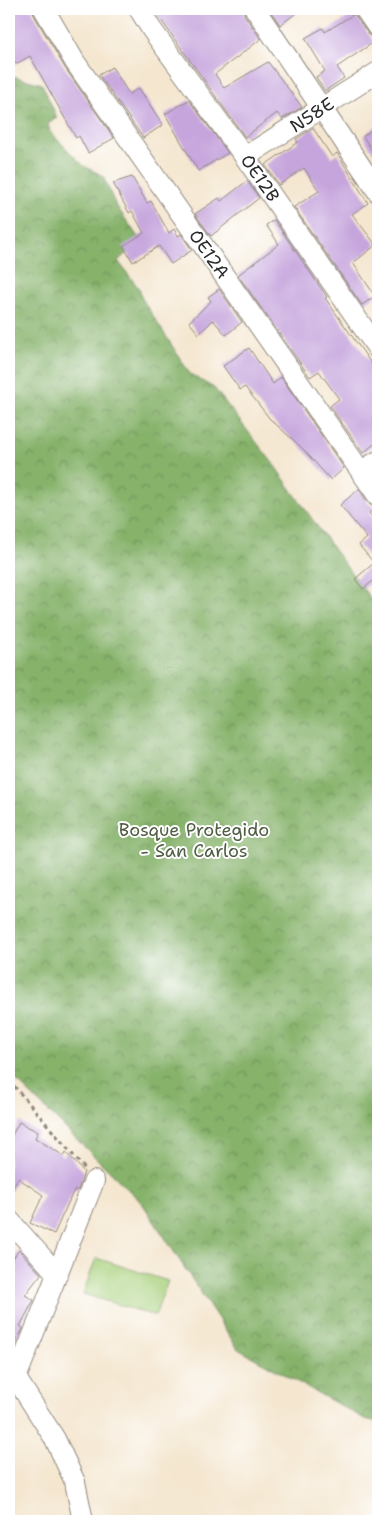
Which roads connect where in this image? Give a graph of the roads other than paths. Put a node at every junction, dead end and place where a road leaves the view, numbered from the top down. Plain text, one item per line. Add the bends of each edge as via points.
1 (44, 9) edge
2 (140, 9) edge
3 (255, 9) edge
4 (365, 9) edge
5 (378, 28) edge
6 (378, 72) edge
7 (322, 109) junction
8 (246, 157) junction
9 (378, 192) edge
10 (378, 349) edge
11 (378, 461) edge
12 (361, 471) junction
13 (378, 496) edge
14 (94, 1181) road end
15 (9, 1220) edge
16 (57, 1274) junction
17 (12, 1374) edge
18 (83, 1521) edge

1 - 12 street, OE12A via 75,62
2 - 8 street, OE12B
3 - 7 street
4 - 5 street
6 - 7 street, N58E
7 - 8 street, N58E
7 - 9 street
8 - 10 street, OE12B
11 - 12 street
12 - 13 street, OE12A
14 - 16 street
15 - 16 street
16 - 17 street
17 - 18 street via 55,1439 75,1482

